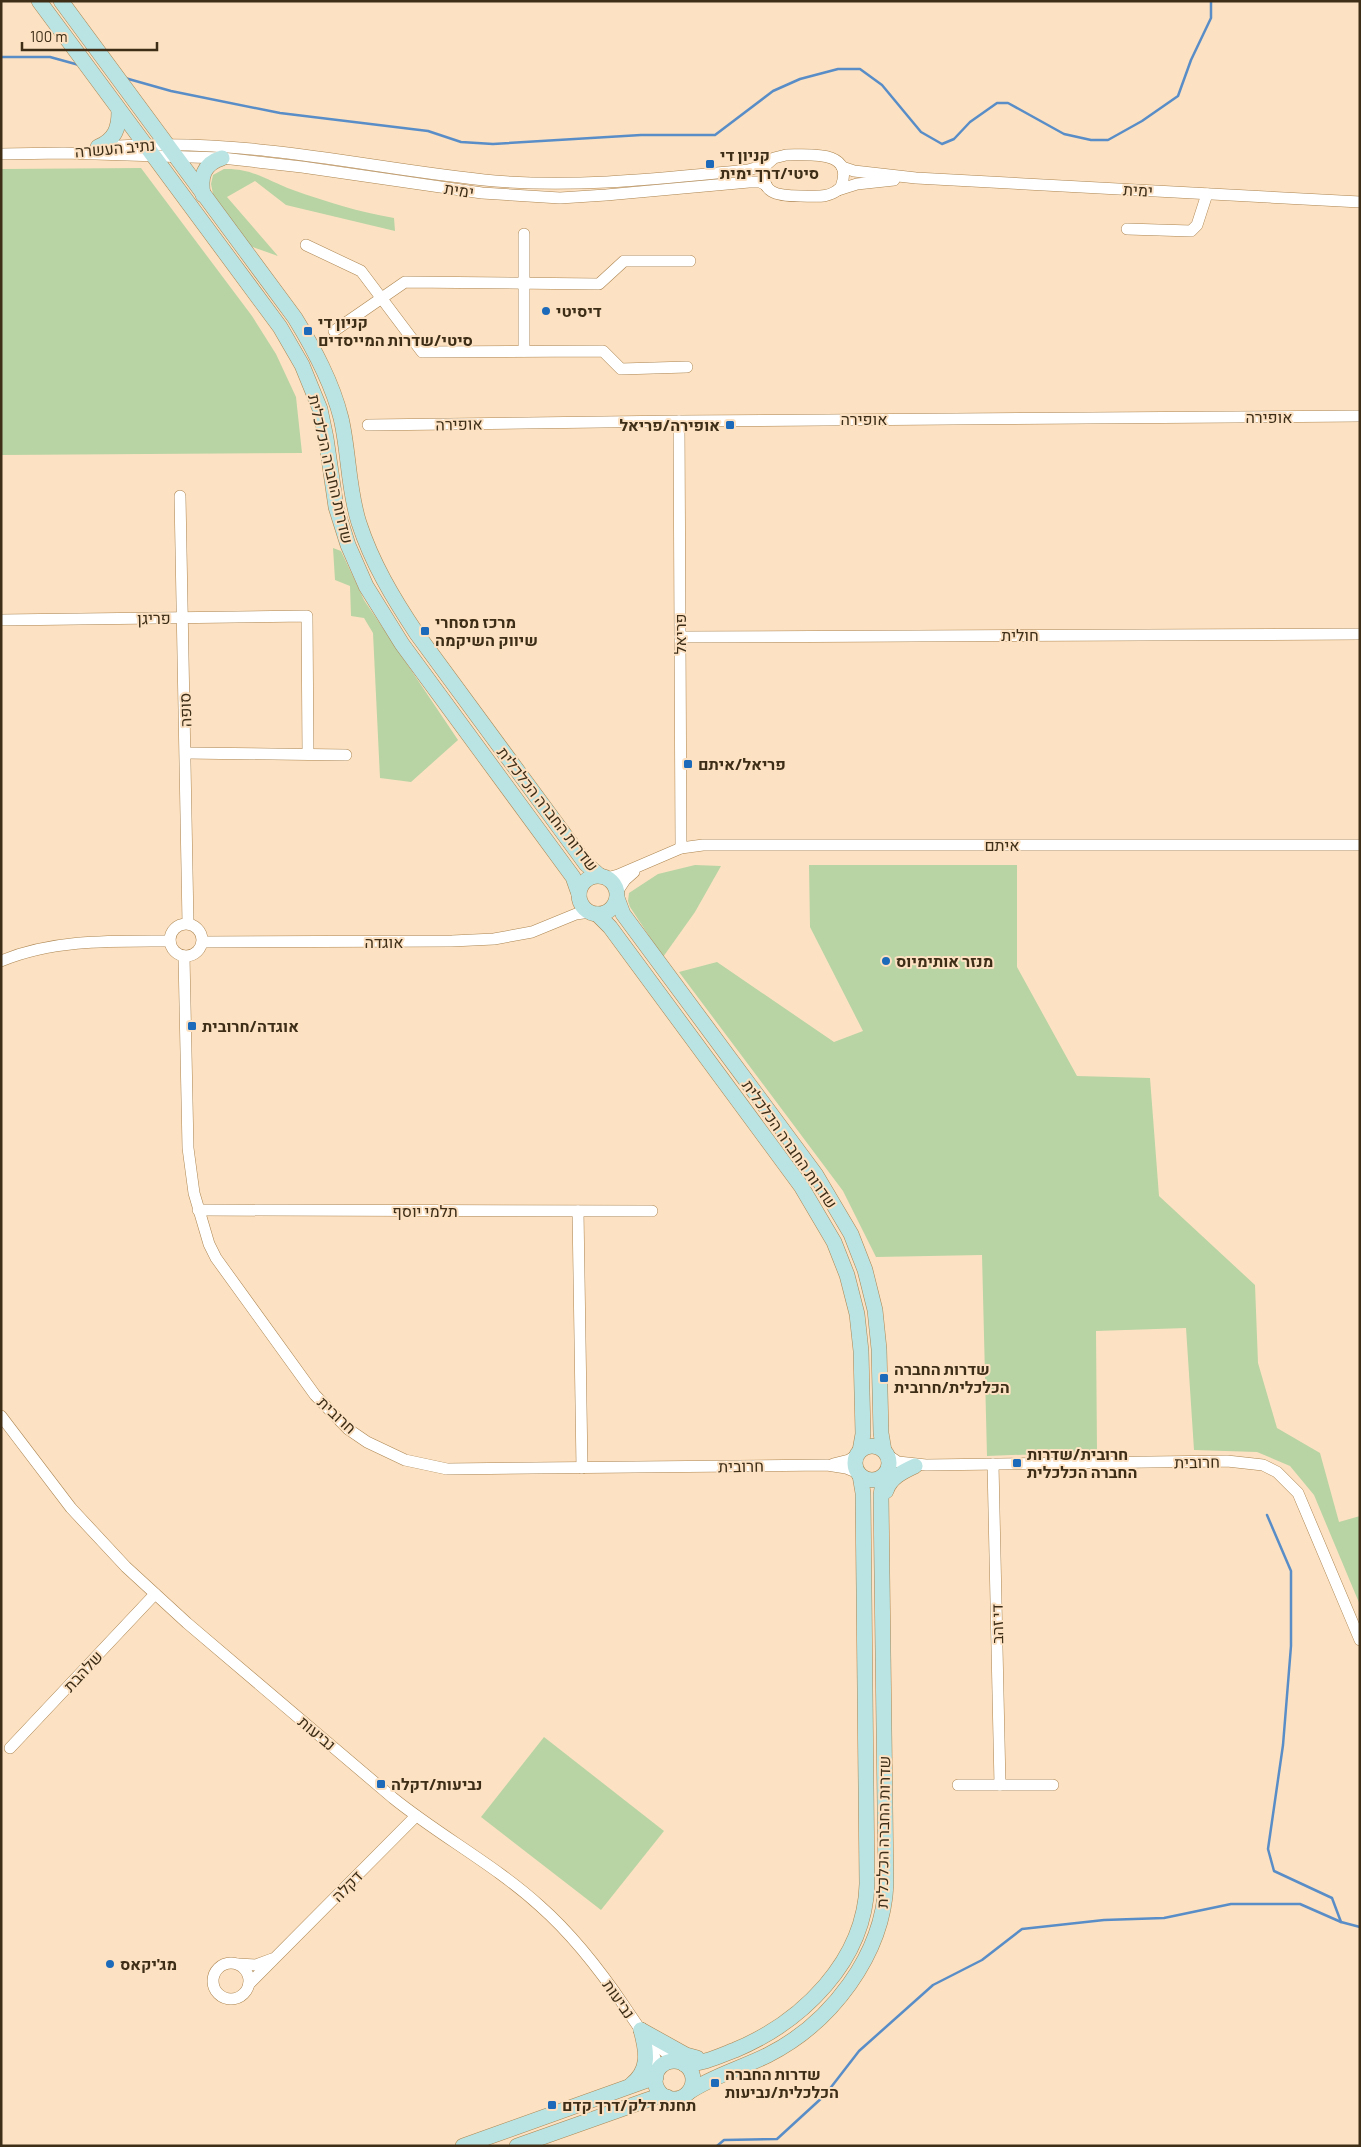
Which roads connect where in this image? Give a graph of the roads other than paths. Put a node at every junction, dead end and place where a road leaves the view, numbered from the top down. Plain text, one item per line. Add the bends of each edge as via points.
1 (39, 1) edge
2 (61, 1) edge
3 (119, 111) junction
4 (98, 147) junction
5 (148, 150) junction
6 (170, 150) junction
7 (64, 153) junction
8 (1, 154) edge
9 (222, 158) junction
10 (766, 165) junction
11 (842, 167) junction
12 (916, 178) junction
13 (766, 185) junction
14 (838, 190) junction
15 (1207, 194) junction
16 (204, 195) junction
17 (1360, 202) edge
18 (1128, 229) dead end
19 (524, 234) dead end
20 (306, 245) dead end
21 (690, 261) dead end
22 (524, 283) junction
23 (383, 297) junction
24 (334, 331) dead end
25 (524, 351) junction
26 (687, 367) dead end
27 (1360, 416) edge
28 (679, 421) junction
29 (368, 425) dead end
30 (180, 496) dead end
31 (182, 618) junction
32 (1, 620) edge
33 (1360, 634) edge
34 (680, 637) junction
35 (186, 753) junction
36 (308, 754) junction
37 (346, 755) dead end
38 (1360, 845) edge
39 (681, 848) junction
40 (647, 862) junction
41 (603, 877) junction
42 (617, 895) junction
43 (587, 905) junction
44 (188, 924) junction
45 (170, 941) junction
46 (203, 942) junction
47 (184, 956) junction
48 (1, 961) edge
49 (198, 1210) junction
50 (578, 1211) junction
51 (652, 1212) dead end
52 (1, 1416) edge
53 (859, 1452) junction
54 (885, 1453) junction
55 (993, 1464) junction
56 (826, 1465) junction
57 (920, 1465) junction
58 (582, 1468) junction
59 (859, 1474) junction
60 (886, 1474) junction
61 (882, 1507) junction
62 (155, 1594) junction
63 (1360, 1640) edge
64 (10, 1748) dead end
65 (958, 1785) dead end
66 (1000, 1785) junction
67 (1053, 1785) dead end
68 (416, 1816) junction
69 (278, 1956) junction
70 (238, 1964) junction
71 (249, 1984) junction
72 (643, 2033) junction
73 (716, 2058) junction
74 (681, 2063) junction
75 (657, 2074) junction
76 (624, 2090) junction
77 (689, 2092) junction
78 (667, 2097) junction
79 (463, 2146) edge
80 (517, 2146) edge

1 - 3 main road, שדרות החברה הכלכלית
2 - 6 main road, שדרות החברה הכלכלית
3 - 4 main road via 114,135
3 - 5 main road, שדרות החברה הכלכלית
4 - 5 street, נתיב העשרה
4 - 7 street, נתיב העשרה
5 - 6 street, נתיב העשרה
5 - 7 street, נתיב העשרה
5 - 43 main road, שדרות החברה הכלכלית via 269,311 302,365 320,409 341,528 376,605 573,876
6 - 9 street, ימית
6 - 10 street, ימית via 271,151 469,178 547,184 622,181 748,170
6 - 16 main road, שדרות החברה הכלכלית
7 - 8 street, נתיב העשרה
9 - 13 street, ימית via 472,192 537,197 584,197 743,182
9 - 16 main road via 205,168 202,178
10 - 11 street, ימית via 779,156 811,155 831,157
10 - 13 street
11 - 12 street, ימית
11 - 14 street via 843,182
12 - 14 street, ימית via 857,184
12 - 15 street, ימית
13 - 14 street, ימית via 771,192 782,196 826,196
15 - 17 street, ימית
15 - 18 street via 1191,231
16 - 41 main road, שדרות החברה הכלכלית via 284,301 318,357 341,418 359,522 373,560 392,596 416,634 580,856
19 - 22 street
20 - 23 street via 361,271
21 - 22 street via 624,261 599,284
22 - 23 street via 405,282
22 - 25 street
23 - 24 street
23 - 25 street via 422,352
25 - 26 street via 603,351 621,369
27 - 28 street, אופירה
28 - 29 street, אופירה
28 - 34 street, פריאל
30 - 31 street, סופה
31 - 32 street, פריגן
31 - 35 street, סופה
31 - 36 street, פריגן via 307,616
33 - 34 street, חולית
34 - 39 street, פריאל
35 - 36 street
35 - 44 street, סופה
36 - 37 street
38 - 39 street, איתם via 703,845
39 - 40 street, איתם
40 - 41 street, איתם via 618,875
40 - 42 street, איתם via 625,880
41 - 42 main road via 616,886
41 - 43 main road via 588,879 581,888
42 - 43 main road via 615,904 608,911
42 - 54 main road, שדרות החברה הכלכלית via 623,914 816,1175 851,1234 875,1310 881,1433
43 - 46 street, אוגדה via 532,932 494,939
43 - 53 main road, שדרות החברה הכלכלית via 610,927 801,1186 834,1242 847,1275 859,1331 863,1434
44 - 45 street via 175,928
44 - 46 street via 198,928
45 - 47 street via 174,951
45 - 48 street via 89,942 47,947
46 - 47 street via 194,954
47 - 49 street, חרובית via 188,1148
49 - 50 street, תלמי יוסף
49 - 58 street, חרובית via 209,1244 228,1278 315,1395 367,1442 405,1460 447,1469
50 - 51 street, תלמי יוסף
50 - 58 street
52 - 62 street, נביעות via 71,1508
53 - 54 main road via 875,1446
53 - 56 street, חרובית via 850,1460
53 - 59 main road via 855,1463
54 - 57 street, חרובית via 898,1462
54 - 60 main road via 889,1463
55 - 57 street, חרובית
55 - 63 street, חרובית via 1226,1461 1263,1465 1277,1472 1298,1493
55 - 66 street, די זהב
56 - 58 street, חרובית
56 - 59 street, חרובית
57 - 60 street, חרובית
57 - 61 main road via 891,1481
59 - 60 main road via 869,1480
59 - 73 main road, שדרות החברה הכלכלית via 864,1513 865,1909 848,1950 807,2005 773,2031
60 - 61 main road, שדרות החברה הכלכלית
61 - 77 main road, שדרות החברה הכלכלית via 886,1884 879,1926 854,1976 810,2027 768,2055
62 - 64 street, שלהבת
62 - 68 street, נביעות
65 - 66 street
66 - 67 street
68 - 69 street, דקלה
68 - 72 street, נביעות via 547,1912 596,1965
69 - 70 street, דקלה via 256,1965
69 - 71 street, דקלה
70 - 71 street via 247,1972
70 - 71 street via 221,1966 213,1975 213,1987 220,1996 232,1999 243,1994
72 - 73 main road via 686,2055
72 - 74 street, נביעות
72 - 75 street, נביעות via 657,2062
72 - 76 main road via 647,2052 645,2068
73 - 74 main road, שדרות החברה הכלכלית via 698,2064
74 - 75 main road via 666,2063
74 - 77 main road via 692,2074
75 - 76 main road
75 - 78 main road via 658,2089
76 - 79 main road
77 - 78 main road via 679,2098
78 - 80 main road via 656,2097

